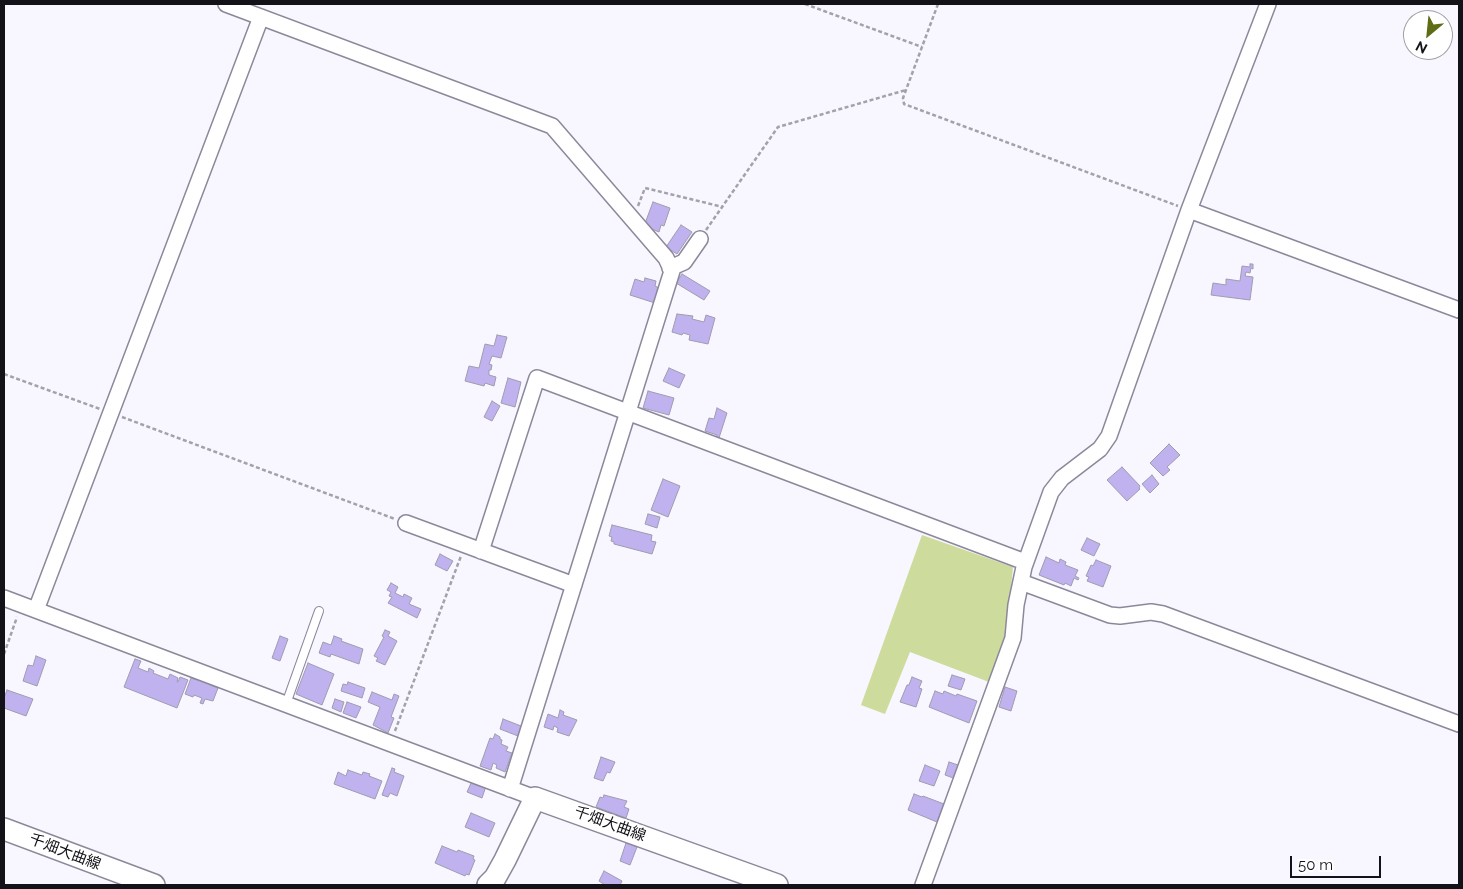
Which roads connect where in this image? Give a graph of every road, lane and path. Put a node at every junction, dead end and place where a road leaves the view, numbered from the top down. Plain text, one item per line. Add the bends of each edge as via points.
1 (226, 4) edge
2 (805, 4) edge
3 (938, 4) edge
4 (1268, 4) edge
5 (260, 17) junction
6 (922, 47) junction
7 (906, 90) junction
8 (722, 206) junction
9 (1189, 210) junction
10 (631, 218) junction
11 (700, 239) joint
12 (670, 268) junction
13 (1459, 310) edge
14 (4, 374) edge
15 (111, 413) junction
16 (628, 413) junction
17 (406, 523) joint
18 (465, 545) junction
19 (481, 551) junction
20 (1025, 562) junction
21 (1021, 582) junction
22 (574, 585) junction
23 (4, 598) edge
24 (21, 604) junction
25 (36, 610) junction
26 (319, 610) dead end
27 (4, 654) edge
28 (286, 704) junction
29 (1459, 724) edge
30 (390, 744) junction
31 (510, 789) junction
32 (536, 798) junction
33 (4, 829) edge
34 (154, 885) edge
35 (488, 885) edge
36 (777, 885) edge
37 (923, 885) edge

1 - 5 street
2 - 6 path
3 - 6 path
4 - 9 street
5 - 10 street via 552,126
5 - 15 street
6 - 7 path
7 - 8 path via 778,127
7 - 9 path via 903,98 908,107
8 - 10 path via 645,188
8 - 11 path
9 - 13 street
9 - 20 street via 1109,436 1100,449 1062,478 1051,492
10 - 12 street via 666,258
11 - 12 street via 684,262
12 - 16 street via 672,272
14 - 15 path
15 - 17 path
15 - 25 street
16 - 19 street via 537,378
16 - 20 street
16 - 22 street
17 - 18 street
18 - 19 street
18 - 30 path
19 - 22 street
20 - 21 street
21 - 29 street via 1110,615 1163,614
21 - 37 street via 1012,638
22 - 31 street
23 - 24 street
24 - 25 street
24 - 27 path
25 - 28 street
26 - 28 lane
28 - 30 street
30 - 31 street
31 - 32 street
32 - 35 main road via 505,860
32 - 36 main road, 千畑大曲線
33 - 34 main road, 千畑大曲線

